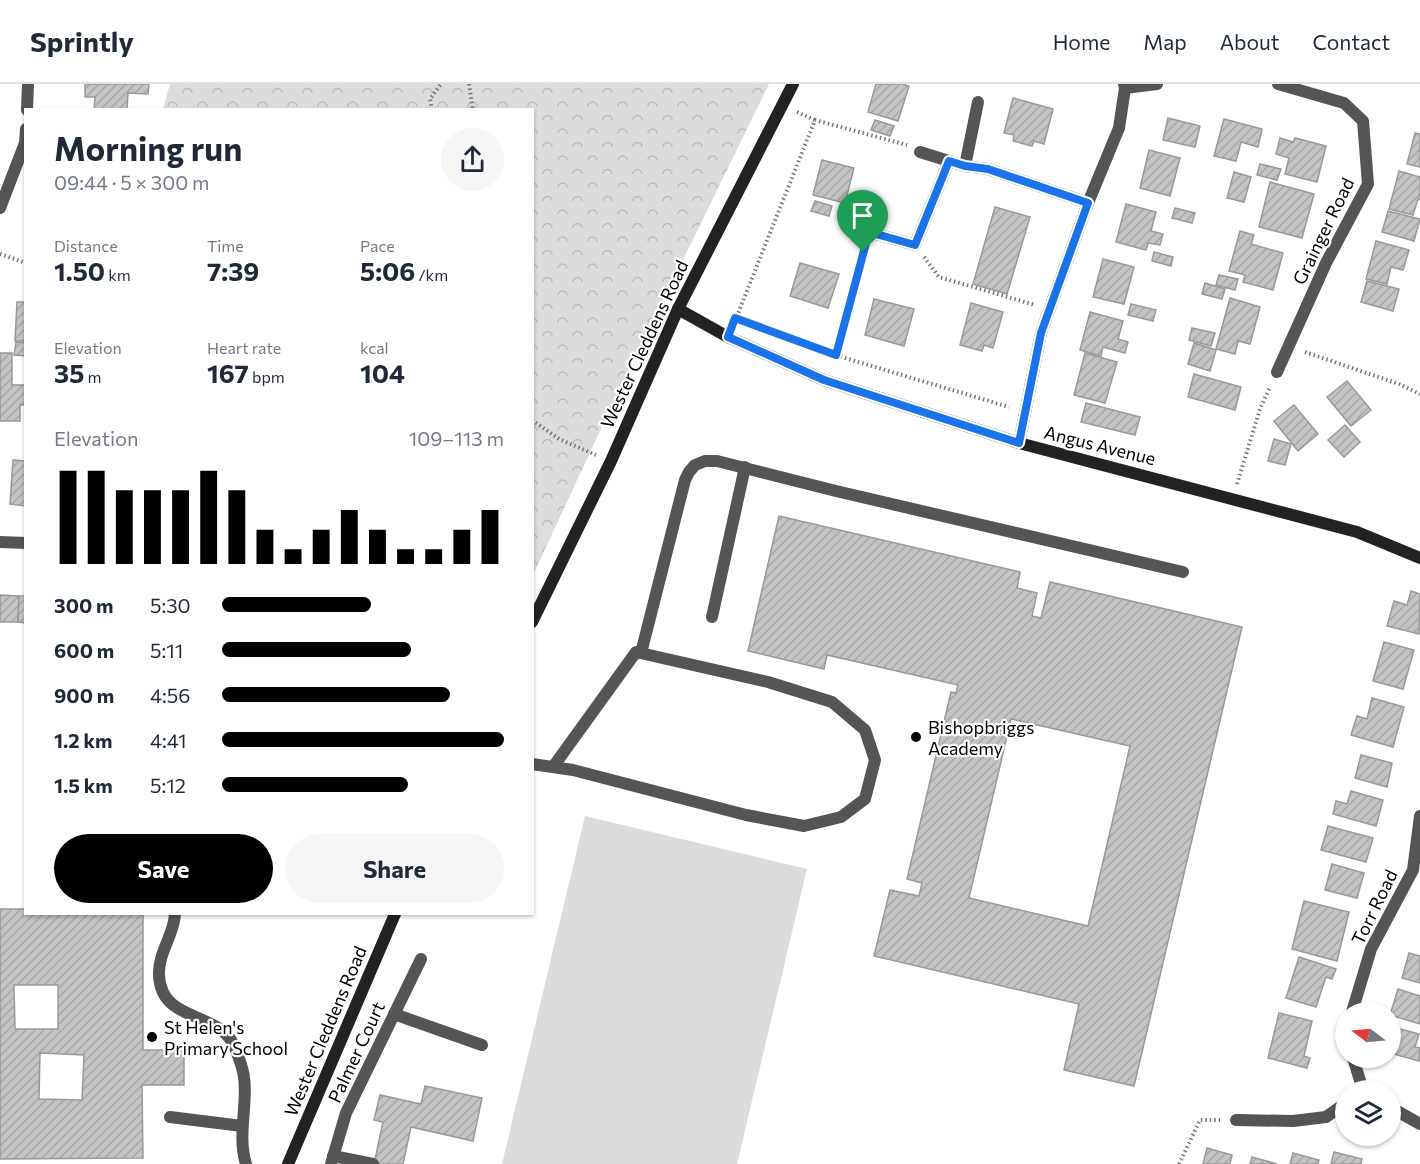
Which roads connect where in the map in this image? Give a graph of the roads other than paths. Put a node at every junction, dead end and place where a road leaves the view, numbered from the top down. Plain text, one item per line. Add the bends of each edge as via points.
1 (28, 84) edge
2 (793, 84) edge
3 (1157, 84) edge
4 (1278, 84) edge
5 (1124, 86) edge
6 (978, 102) dead end
7 (27, 108) edge
8 (24, 146) edge
9 (920, 152) road end
10 (949, 161) junction
11 (965, 166) junction
12 (1088, 203) junction
13 (0, 208) edge
14 (869, 232) road end
15 (678, 309) junction
16 (1277, 372) road end
17 (1019, 443) junction
18 (745, 467) junction
19 (0, 542) edge
20 (24, 543) edge
21 (1420, 558) edge
22 (1183, 572) dead end
23 (536, 607) edge
24 (712, 617) dead end
25 (641, 653) junction
26 (534, 764) edge
27 (553, 767) junction
28 (1420, 816) edge
29 (175, 915) edge
30 (395, 915) edge
31 (421, 958) dead end
32 (1355, 1002) edge
33 (394, 1014) junction
34 (482, 1046) dead end
35 (1335, 1111) edge
36 (1401, 1113) edge
37 (170, 1117) dead end
38 (1236, 1120) road end
39 (1420, 1124) edge
40 (242, 1126) junction
41 (332, 1160) edge
42 (246, 1164) edge
43 (288, 1164) edge
44 (374, 1164) edge

1 - 7 street
2 - 15 street, Wester Cleddens Road
3 - 5 street
4 - 16 street, Grainger Road via 1344,103 1363,121 1368,184 1326,263
5 - 12 street via 1119,128
6 - 11 street
8 - 13 street
9 - 10 street
10 - 11 street
10 - 14 street via 915,245
11 - 12 street via 988,169
12 - 17 street via 1041,333
15 - 17 street, Angus Avenue via 728,337 824,380
15 - 23 street, Wester Cleddens Road via 611,461
17 - 21 street, Angus Avenue via 1357,532
18 - 22 street
18 - 24 street
18 - 25 street via 705,461 689,472
19 - 20 street
25 - 27 street via 636,652
25 - 27 street via 768,682 832,702 865,730 875,760 865,799 841,818 804,826
26 - 27 street
28 - 32 street, Torr Road via 1413,870 1371,950
29 - 40 street via 160,963 162,991 169,1004 219,1028 236,1047 244,1078
30 - 43 street, Wester Cleddens Road
31 - 33 street, Palmer Court
33 - 34 street
33 - 41 street, Palmer Court via 346,1113
35 - 38 street via 1326,1117 1293,1121
36 - 39 street
37 - 40 street
40 - 42 street
41 - 44 street

